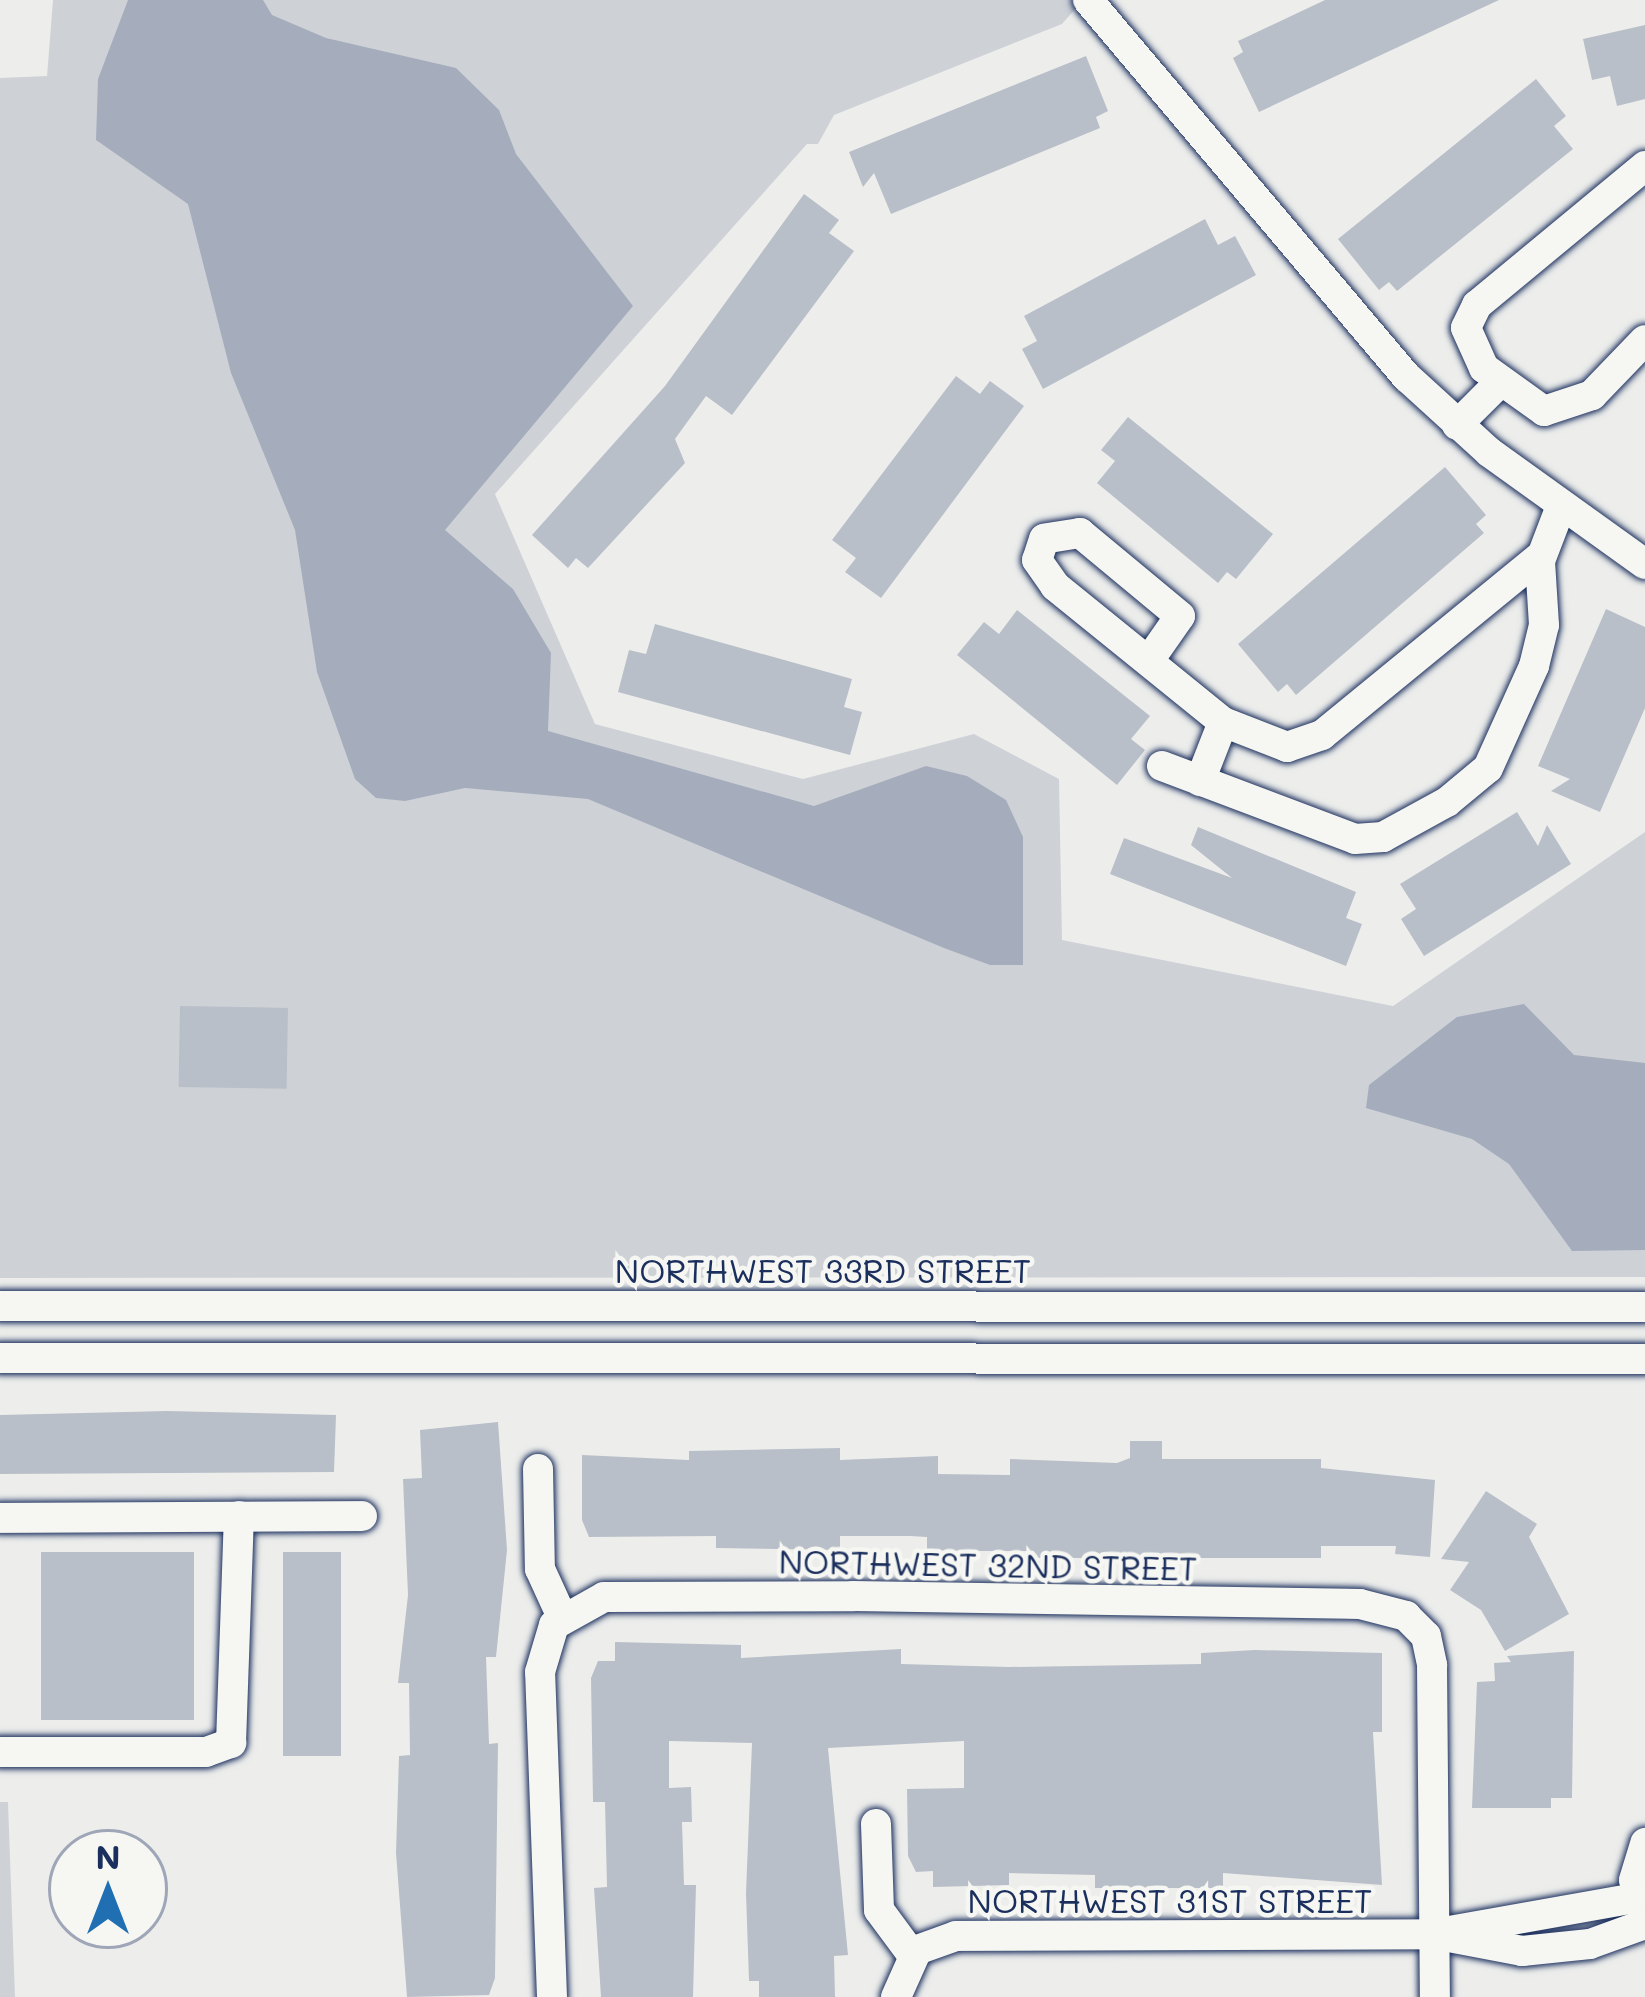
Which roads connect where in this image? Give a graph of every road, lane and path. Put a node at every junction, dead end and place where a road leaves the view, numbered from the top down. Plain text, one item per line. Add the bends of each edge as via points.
1 (1088, 0) edge
2 (1645, 166) edge
3 (1645, 340) edge
4 (1499, 383) junction
5 (1457, 424) junction
6 (1562, 506) junction
7 (1541, 556) junction
8 (1645, 564) edge
9 (1150, 659) junction
10 (1223, 722) junction
11 (1162, 766) dead end
12 (1200, 781) junction
13 (0, 1306) edge
14 (1645, 1307) edge
15 (0, 1358) edge
16 (1645, 1359) edge
17 (538, 1469) dead end
18 (239, 1516) junction
19 (362, 1516) dead end
20 (0, 1518) edge
21 (562, 1618) junction
22 (0, 1751) edge
23 (876, 1824) dead end
24 (1645, 1843) edge
25 (1642, 1914) edge
26 (1433, 1934) junction
27 (913, 1956) junction
28 (552, 1997) edge
29 (896, 1997) edge
30 (1435, 1997) edge

1 - 5 street via 1368,335
2 - 4 street via 1470,315 1469,346
3 - 4 street via 1568,408 1535,408
4 - 5 street
5 - 6 street
6 - 7 street
6 - 8 street
7 - 10 street via 1311,742 1278,746
7 - 12 street via 1540,652 1496,756 1447,802 1383,837 1354,839
9 - 9 street via 1046,578 1037,560 1044,539 1080,533 1180,616
9 - 10 street
10 - 12 street
11 - 12 street
13 - 14 street, NORTHWEST 33RD STREET
15 - 16 street
17 - 21 street via 540,1569
18 - 19 street
18 - 20 street
18 - 22 street via 231,1743 206,1751
21 - 26 street, NORTHWEST 32ND STREET via 604,1597 1373,1604 1414,1622 1432,1665
21 - 28 street via 540,1672
23 - 27 street via 879,1910
24 - 25 street
25 - 26 street, NORTHWEST 31ST STREET
26 - 27 street, NORTHWEST 31ST STREET via 971,1935
26 - 30 street
27 - 29 street

